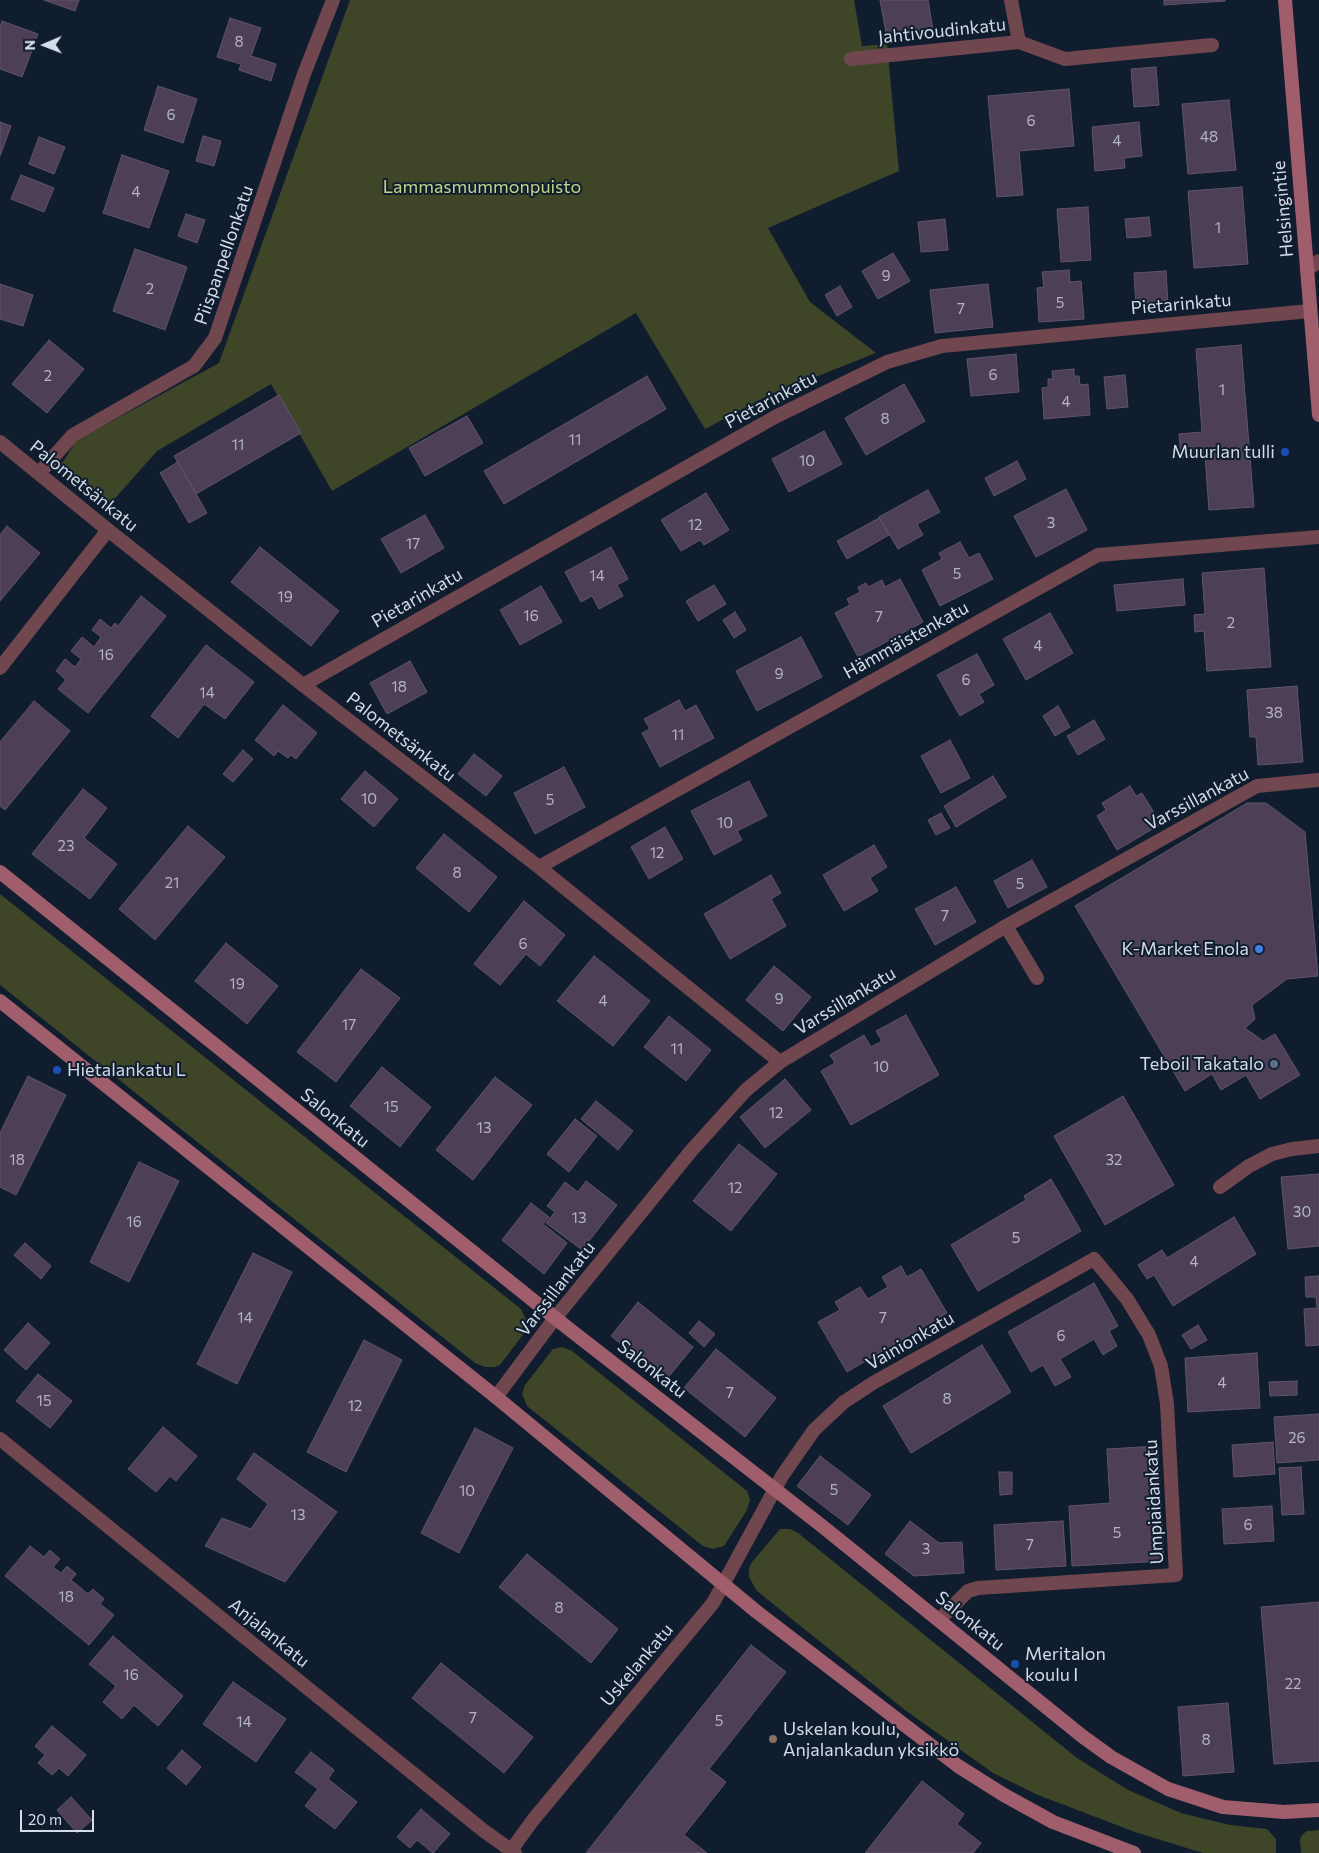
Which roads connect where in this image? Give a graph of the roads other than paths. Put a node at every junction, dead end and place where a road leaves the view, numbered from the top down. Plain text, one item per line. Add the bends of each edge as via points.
1 (333, 0) edge
2 (1012, 0) edge
3 (1284, 0) edge
4 (1019, 42) junction
5 (1212, 45) dead end
6 (851, 58) dead end
7 (1319, 261) edge
8 (1307, 270) junction
9 (1310, 311) junction
10 (1319, 415) edge
11 (0, 442) edge
12 (39, 473) junction
13 (108, 530) junction
14 (1319, 537) edge
15 (0, 668) edge
16 (303, 685) junction
17 (1319, 780) edge
18 (538, 866) junction
19 (0, 872) edge
20 (1006, 926) junction
21 (1037, 978) dead end
22 (0, 1001) edge
23 (780, 1062) junction
24 (1319, 1146) edge
25 (1220, 1187) dead end
26 (1094, 1258) joint
27 (556, 1318) junction
28 (496, 1397) junction
29 (0, 1439) edge
30 (776, 1490) junction
31 (724, 1585) junction
32 (940, 1620) junction
33 (1319, 1810) edge
34 (512, 1852) edge
35 (1134, 1853) edge

1 - 12 street, Piispanpellonkatu via 304,74 216,338 194,366 73,435
2 - 4 street
3 - 8 main road, Helsingintie
4 - 5 street, Jahtivoudinkatu via 1065,59
4 - 6 street, Jahtivoudinkatu
7 - 8 street
8 - 9 main road, Helsingintie
9 - 10 main road, Helsingintie
9 - 16 street, Pietarinkatu via 942,346 887,362 775,417
11 - 12 street, Palometsänkatu
12 - 13 street, Palometsänkatu
13 - 15 street
13 - 16 street, Palometsänkatu
14 - 18 street, Hämmäistenkatu via 1098,555
16 - 18 street, Palometsänkatu
17 - 20 street, Varssillankatu via 1257,786
18 - 23 street, Palometsänkatu
19 - 27 main road, Salonkatu
20 - 21 street
20 - 23 street, Varssillankatu
22 - 28 main road
23 - 27 street, Varssillankatu via 746,1090 692,1151
24 - 25 street via 1272,1154
26 - 30 street, Vainionkatu via 844,1402 814,1430
26 - 32 street, Umpiaidankatu via 1149,1335 1161,1366 1167,1404 1176,1576 978,1588 968,1591
27 - 28 street, Varssillankatu
27 - 30 main road, Salonkatu
28 - 31 main road
29 - 34 street, Anjalankatu
30 - 31 street, Uskelankatu
30 - 32 main road, Salonkatu
31 - 34 street, Uskelankatu via 533,1820
31 - 35 main road via 958,1766 1053,1822
32 - 33 main road, Salonkatu via 1082,1736 1142,1776 1168,1789 1223,1807 1284,1812

